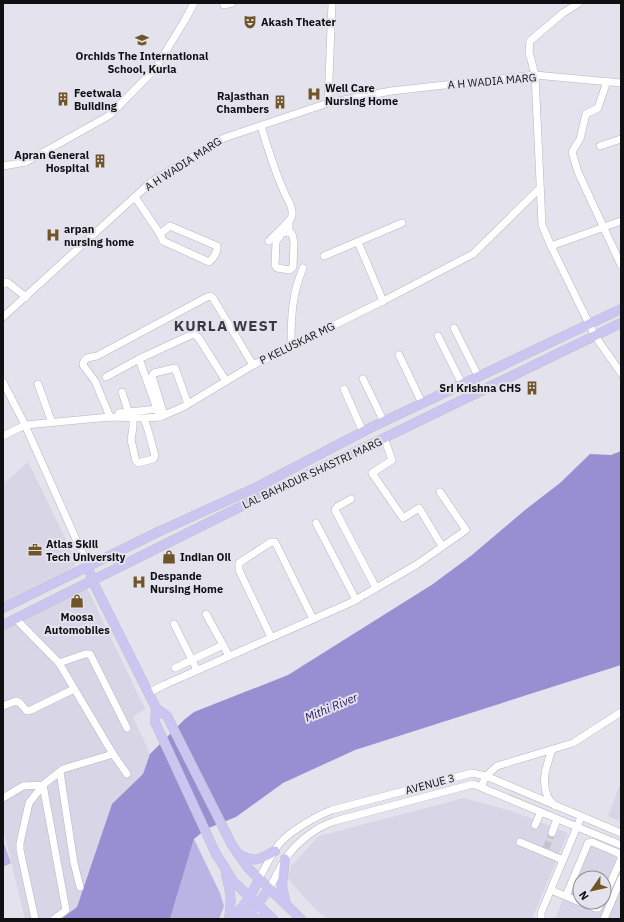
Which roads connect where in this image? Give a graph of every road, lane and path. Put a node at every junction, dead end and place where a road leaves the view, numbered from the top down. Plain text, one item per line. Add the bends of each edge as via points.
1 (194, 3) edge
2 (232, 3) edge
3 (332, 3) edge
4 (579, 3) edge
5 (224, 5) dead end
6 (536, 76) junction
7 (607, 81) junction
8 (621, 83) edge
9 (328, 103) junction
10 (261, 126) junction
11 (621, 139) edge
12 (600, 146) dead end
13 (3, 166) edge
14 (540, 188) junction
15 (135, 197) junction
16 (289, 221) junction
17 (621, 221) edge
18 (402, 223) dead end
19 (603, 227) junction
20 (289, 232) junction
21 (160, 234) junction
22 (268, 241) dead end
23 (358, 242) junction
24 (551, 246) junction
25 (324, 256) dead end
26 (621, 265) edge
27 (303, 268) dead end
28 (3, 284) edge
29 (26, 297) junction
30 (383, 301) junction
31 (621, 309) edge
32 (3, 318) edge
33 (621, 323) edge
34 (589, 324) junction
35 (454, 328) dead end
36 (438, 336) dead end
37 (595, 336) junction
38 (291, 345) junction
39 (399, 355) dead end
40 (139, 359) junction
41 (253, 365) junction
42 (178, 367) dead end
43 (621, 373) edge
44 (478, 376) junction
45 (106, 377) dead end
46 (363, 379) dead end
47 (226, 381) junction
48 (3, 383) edge
49 (38, 384) dead end
50 (462, 384) junction
51 (344, 389) dead end
52 (122, 392) dead end
53 (190, 403) junction
54 (422, 404) junction
55 (158, 409) junction
56 (118, 413) dead end
57 (130, 416) junction
58 (162, 416) junction
59 (110, 417) junction
60 (144, 418) junction
61 (384, 422) junction
62 (52, 423) junction
63 (26, 425) junction
64 (372, 428) junction
65 (363, 432) junction
66 (3, 436) edge
67 (382, 439) junction
68 (257, 487) junction
69 (440, 492) dead end
70 (262, 496) junction
71 (351, 499) dead end
72 (316, 523) dead end
73 (158, 532) junction
74 (164, 545) junction
75 (442, 546) junction
76 (88, 566) junction
77 (92, 580) junction
78 (376, 588) junction
79 (356, 600) junction
80 (3, 608) edge
81 (206, 614) dead end
82 (15, 618) junction
83 (313, 619) junction
84 (3, 624) edge
85 (174, 624) dead end
86 (271, 637) junction
87 (223, 645) junction
88 (229, 656) junction
89 (192, 660) junction
90 (59, 663) junction
91 (175, 668) dead end
92 (197, 670) junction
93 (74, 689) junction
94 (148, 693) junction
95 (3, 706) edge
96 (156, 708) junction
97 (621, 712) edge
98 (127, 728) dead end
99 (552, 750) junction
100 (113, 754) junction
101 (60, 772) junction
102 (127, 774) dead end
103 (486, 776) junction
104 (43, 785) junction
105 (481, 787) junction
106 (3, 798) edge
107 (556, 806) junction
108 (541, 812) junction
109 (581, 817) junction
110 (557, 819) junction
111 (535, 825) dead end
112 (577, 827) junction
113 (552, 833) tunnel mouth
114 (621, 833) edge
115 (520, 842) dead end
116 (620, 845) edge
117 (275, 851) junction
118 (238, 854) junction
119 (619, 854) edge
120 (285, 859) junction
121 (621, 859) edge
122 (563, 860) junction
123 (222, 864) junction
124 (259, 879) junction
125 (621, 879) edge
126 (612, 880) edge
127 (80, 887) dead end
128 (269, 889) junction
129 (551, 890) junction
130 (566, 896) junction
131 (250, 897) junction
132 (572, 899) edge
133 (258, 904) junction
134 (286, 905) junction
135 (35, 919) edge
136 (54, 919) edge
137 (229, 919) edge
138 (233, 919) edge
139 (246, 919) edge
140 (256, 919) edge
141 (263, 919) edge
142 (273, 919) edge
143 (301, 919) edge
144 (541, 919) edge
145 (604, 919) edge

1 - 13 street via 155,69 110,115 26,162
2 - 5 street
3 - 9 street
4 - 6 street via 562,13 530,41 529,52
6 - 7 street, A H WADIA MARG
6 - 9 street, A H WADIA MARG via 391,91
6 - 14 street
7 - 8 street, A H WADIA MARG
7 - 19 street via 598,108 586,114 580,139 572,152 578,172
9 - 10 street, A H WADIA MARG
10 - 15 street, A H WADIA MARG via 224,138 151,182
10 - 16 street via 277,177 290,203 292,215
11 - 12 street
14 - 24 street via 542,225
14 - 30 street, P KELUSKAR MG via 473,254
15 - 21 street
15 - 29 street, A H WADIA MARG
16 - 20 street
16 - 22 street
17 - 19 street
18 - 23 street
19 - 24 street
19 - 26 street
20 - 20 street via 294,242 293,268 290,270 277,268 275,265 276,242 282,233
21 - 21 street via 170,226 217,248 212,260 208,262 163,241
23 - 25 street
23 - 30 street
24 - 34 street
27 - 38 street via 297,283 292,313
28 - 29 street via 7,282
29 - 32 street, A H WADIA MARG
30 - 38 street, P KELUSKAR MG
31 - 34 main road, LAL BAHADUR SHASTRI MARG
33 - 37 main road, LAL BAHADUR SHASTRI MARG
34 - 37 street
34 - 44 main road, LAL BAHADUR SHASTRI MARG
35 - 44 street
36 - 50 street
37 - 43 street
37 - 67 main road, LAL BAHADUR SHASTRI MARG
38 - 41 street, P KELUSKAR MG
39 - 54 street
40 - 45 street
40 - 47 street via 193,334 198,336
40 - 55 street
41 - 47 street, P KELUSKAR MG
41 - 59 street via 213,298 207,297 97,356 84,360 83,364 95,381
42 - 53 street
44 - 50 main road, LAL BAHADUR SHASTRI MARG
46 - 61 street
47 - 53 street, P KELUSKAR MG
48 - 63 street
49 - 62 street
50 - 54 main road, LAL BAHADUR SHASTRI MARG
51 - 65 street
52 - 57 street
53 - 58 street, P KELUSKAR MG
53 - 58 street via 175,368 154,373 152,376
54 - 61 main road, LAL BAHADUR SHASTRI MARG
55 - 57 street via 132,412
55 - 58 street
56 - 57 street
57 - 59 street, P KELUSKAR MG
57 - 60 street, P KELUSKAR MG
57 - 60 street via 133,427 131,440 138,462 155,456
58 - 60 street, P KELUSKAR MG
59 - 62 street, P KELUSKAR MG
61 - 64 main road, LAL BAHADUR SHASTRI MARG
62 - 63 street, P KELUSKAR MG
63 - 66 street
63 - 76 street
64 - 65 main road, LAL BAHADUR SHASTRI MARG
64 - 67 main road
65 - 68 main road, LAL BAHADUR SHASTRI MARG
67 - 70 main road, LAL BAHADUR SHASTRI MARG
67 - 75 street via 392,460 372,473 403,518 419,508
68 - 70 main road
68 - 73 main road, LAL BAHADUR SHASTRI MARG
69 - 75 street via 466,530
70 - 74 main road, LAL BAHADUR SHASTRI MARG
71 - 78 street via 335,510
72 - 79 street
73 - 74 main road
73 - 76 main road, LAL BAHADUR SHASTRI MARG
74 - 77 main road, LAL BAHADUR SHASTRI MARG
75 - 78 street via 416,565
76 - 77 main road
76 - 80 main road, LAL BAHADUR SHASTRI MARG
77 - 82 main road, LAL BAHADUR SHASTRI MARG
77 - 94 main road
78 - 79 street
79 - 83 street
81 - 87 street
82 - 84 main road, LAL BAHADUR SHASTRI MARG
82 - 90 street
83 - 86 street
83 - 86 street via 275,542 271,542 239,564 238,570
85 - 89 street
86 - 88 street
87 - 88 street
87 - 89 street
88 - 92 street
89 - 91 street
89 - 92 street
90 - 93 street
90 - 98 street via 90,654
92 - 94 street
93 - 95 street via 27,711 16,701
93 - 100 street
94 - 96 main road
96 - 118 main road via 167,716
96 - 123 main road via 155,722
97 - 99 street via 573,743
99 - 103 street via 497,766
99 - 107 street via 545,772 545,785 547,796
100 - 101 street
100 - 102 street
101 - 104 street
101 - 127 street
103 - 105 street
103 - 107 street, AVENUE 3
103 - 117 street, AVENUE 3 via 472,773 332,810 318,815 286,837
104 - 106 street via 23,786
104 - 135 street via 29,803 20,843
104 - 136 street via 66,910
105 - 108 street, AVENUE 3
105 - 120 street, AVENUE 3 via 473,784 323,825 295,846
107 - 109 street, AVENUE 3
108 - 110 street, AVENUE 3
108 - 111 street
109 - 112 street
109 - 114 street, AVENUE 3
110 - 112 street, AVENUE 3
110 - 113 street
112 - 116 street, AVENUE 3
112 - 122 street
115 - 122 street via 545,850
116 - 119 street
117 - 118 main road via 256,860
117 - 124 street, AVENUE 3
118 - 124 main road
119 - 130 street via 588,842
120 - 128 street, AVENUE 3
120 - 134 main road via 282,886
121 - 126 street
122 - 129 street
123 - 131 main road via 233,881
123 - 137 main road via 231,893
124 - 128 main road
124 - 131 main road
125 - 145 street
128 - 133 main road
128 - 134 main road
129 - 130 street
129 - 144 street
130 - 132 street
131 - 133 main road
131 - 138 main road
133 - 139 main road
133 - 142 main road
134 - 143 main road
140 - 141 main road

